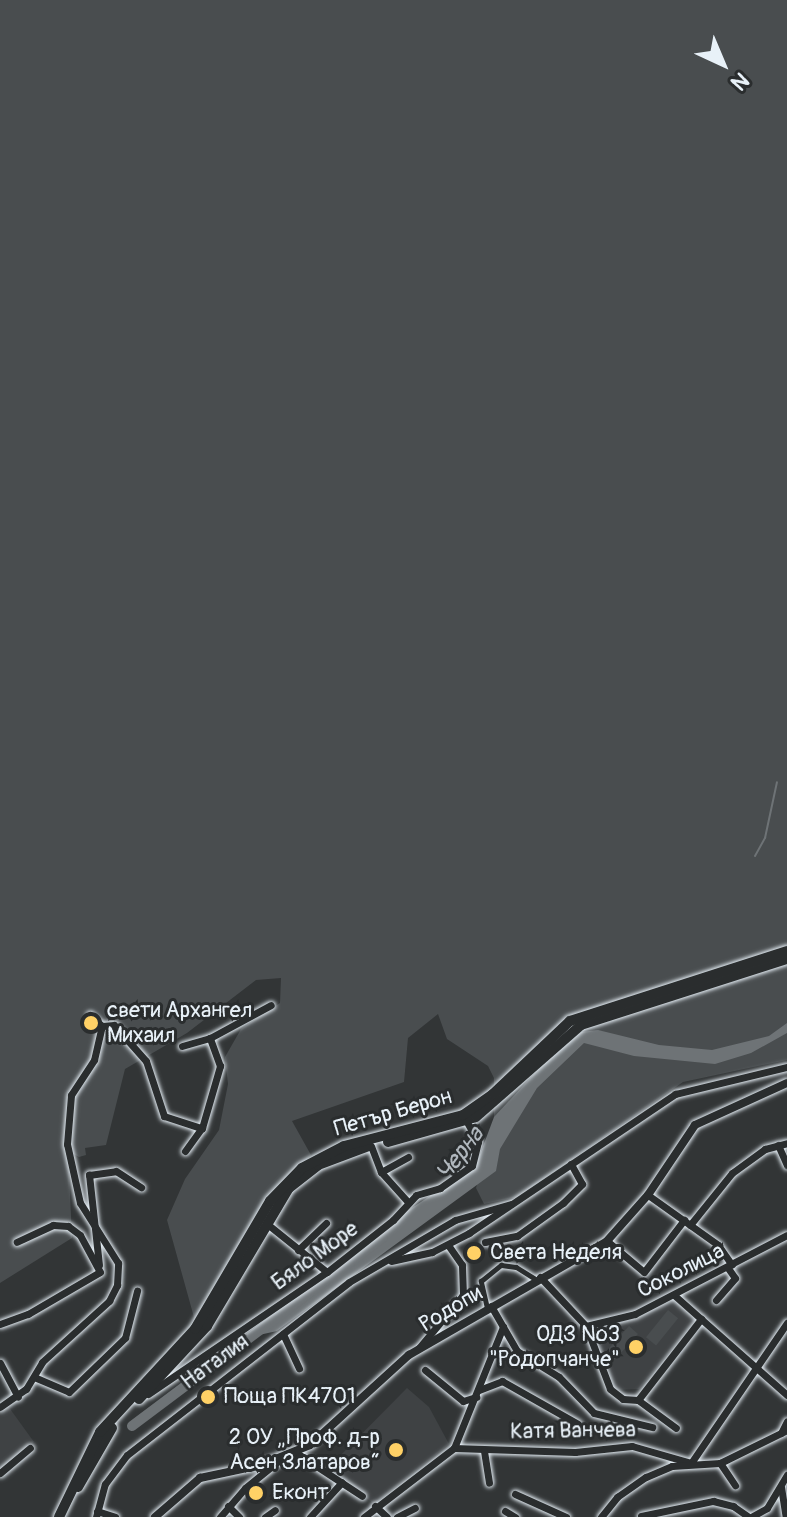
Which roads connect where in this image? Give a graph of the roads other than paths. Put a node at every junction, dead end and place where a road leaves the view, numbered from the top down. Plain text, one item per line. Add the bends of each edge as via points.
1 (787, 951) edge
2 (787, 959) edge
3 (271, 1005) dead end
4 (90, 1015) dead end
5 (102, 1026) junction
6 (210, 1038) junction
7 (182, 1046) dead end
8 (787, 1067) edge
9 (787, 1083) edge
10 (467, 1122) junction
11 (202, 1128) junction
12 (782, 1144) edge
13 (371, 1146) junction
14 (185, 1151) dead end
15 (408, 1157) dead end
16 (571, 1164) junction
17 (787, 1165) edge
18 (381, 1172) junction
19 (141, 1187) dead end
20 (648, 1195) junction
21 (408, 1202) junction
22 (511, 1204) junction
23 (687, 1222) junction
24 (265, 1223) junction
25 (326, 1223) dead end
26 (95, 1228) junction
27 (787, 1235) edge
28 (607, 1241) junction
29 (17, 1242) dead end
30 (485, 1242) dead end
31 (448, 1245) junction
32 (298, 1250) junction
33 (385, 1262) junction
34 (99, 1265) junction
35 (730, 1266) junction
36 (327, 1272) junction
37 (537, 1278) junction
38 (137, 1291) dead end
39 (674, 1295) junction
40 (716, 1300) dead end
41 (489, 1307) junction
42 (701, 1319) junction
43 (0, 1324) edge
44 (586, 1326) junction
45 (503, 1327) junction
46 (786, 1327) edge
47 (283, 1334) junction
48 (417, 1351) junction
49 (178, 1355) junction
50 (0, 1363) edge
51 (755, 1366) junction
52 (299, 1368) dead end
53 (425, 1370) dead end
54 (34, 1377) junction
55 (478, 1394) junction
56 (787, 1395) edge
57 (18, 1397) junction
58 (638, 1400) junction
59 (135, 1402) junction
60 (0, 1407) edge
61 (787, 1421) edge
62 (578, 1424) dead end
63 (652, 1427) dead end
64 (676, 1428) dead end
65 (784, 1432) edge
66 (30, 1448) dead end
67 (454, 1448) junction
68 (484, 1451) junction
69 (295, 1452) junction
70 (282, 1458) junction
71 (691, 1463) junction
72 (720, 1463) junction
73 (0, 1473) edge
74 (787, 1475) edge
75 (342, 1482) junction
76 (489, 1483) dead end
77 (735, 1485) dead end
78 (781, 1487) junction
79 (515, 1494) dead end
80 (362, 1496) dead end
81 (228, 1506) junction
82 (375, 1506) junction
83 (415, 1508) dead end
84 (275, 1510) dead end
85 (505, 1511) dead end
86 (97, 1514) edge
87 (59, 1516) edge
88 (641, 1516) edge
89 (115, 1517) edge
90 (155, 1517) edge
91 (220, 1517) edge
92 (239, 1517) edge
93 (265, 1517) edge
94 (310, 1517) edge
95 (364, 1517) edge
96 (387, 1517) edge
97 (397, 1517) edge
98 (515, 1517) edge
99 (566, 1517) edge
100 (601, 1517) edge
101 (750, 1517) edge
102 (786, 1517) edge

1 - 49 main road, Петър Берон via 570,1021 493,1094 463,1115 344,1146 302,1168 270,1201
2 - 10 main road, Петър Берон via 574,1028
3 - 6 street
4 - 5 street
5 - 11 street via 114,1025 143,1056 159,1110
5 - 26 street via 94,1060 71,1095 67,1144 80,1203
6 - 7 street
6 - 11 street via 220,1066
8 - 16 street, Наталия via 675,1094
9 - 20 street, Родопи via 695,1125
10 - 13 main road, Петър Берон
10 - 21 street, Бяло Море via 478,1142 477,1160 440,1188
11 - 14 street
12 - 17 street
12 - 23 street via 732,1173
13 - 18 street
13 - 24 main road, Петър Берон via 303,1175
15 - 18 street
16 - 22 street, Наталия
16 - 30 street via 582,1184 569,1198 517,1236
18 - 21 street
19 - 26 street via 126,1174 92,1171
20 - 23 street
20 - 28 street, Родопи
21 - 36 street, Бяло Море via 376,1235
22 - 31 street, Наталия
22 - 33 street, Наталия via 461,1218
23 - 28 street via 644,1272
23 - 35 street via 718,1245
24 - 32 street
24 - 49 main road, Петър Берон via 211,1320
25 - 32 street
26 - 34 street
26 - 54 street via 118,1263 115,1291 50,1353
27 - 35 street, Соколица
28 - 37 street, Родопи
29 - 34 street via 53,1225 68,1226
31 - 33 street, Наталия
31 - 48 street via 462,1265 463,1295
32 - 36 street
33 - 47 street, Наталия via 349,1282
34 - 43 street via 90,1282
35 - 39 street, Соколица
35 - 40 street via 735,1278
36 - 59 street, Бяло Море
37 - 41 street, Родопи
37 - 41 street via 501,1265 481,1281
37 - 44 street
38 - 54 street via 125,1338 69,1392
39 - 42 street
39 - 44 street, Соколица via 635,1314
41 - 45 street
41 - 48 street, Родопи
42 - 51 street
42 - 58 street
44 - 58 street via 610,1389 623,1399
45 - 55 street
45 - 63 street via 517,1351 559,1377 594,1413
46 - 51 street
47 - 52 street
47 - 86 street, Наталия via 127,1455 112,1470
48 - 69 street, Родопи via 381,1376 310,1445
49 - 59 main road, Петър Берон
49 - 87 main road, Петър Берон via 100,1432
50 - 57 street
51 - 56 street
51 - 71 street
53 - 55 street via 463,1401
54 - 57 street
55 - 62 street via 502,1381
55 - 67 street
57 - 60 street
58 - 64 street
59 - 87 main road, Петър Берон via 105,1436
61 - 65 street
65 - 72 street
66 - 73 street
67 - 68 street, Катя Ванчева
67 - 82 street
68 - 71 street, Катя Ванчева via 575,1452 632,1446
68 - 76 street
69 - 70 street, Родопи
69 - 75 street
70 - 81 street
70 - 90 street, Родопи via 200,1478
71 - 72 street
71 - 100 street via 639,1480
72 - 77 street
74 - 78 street
75 - 80 street
75 - 94 street
78 - 101 street via 767,1508
78 - 102 street
79 - 99 street
81 - 91 street
81 - 92 street
82 - 95 street
82 - 96 street
83 - 97 street
84 - 93 street
85 - 98 street
86 - 89 street
88 - 101 street via 713,1501

